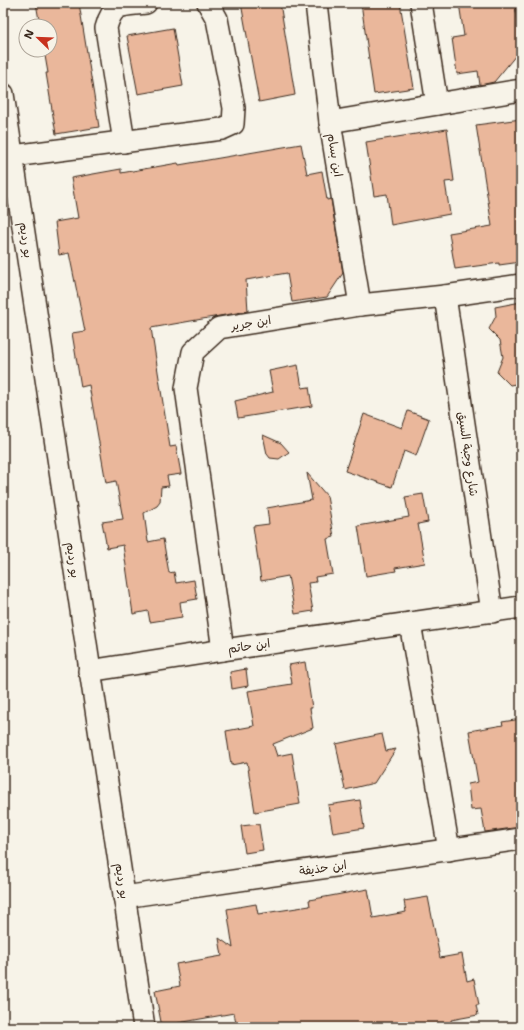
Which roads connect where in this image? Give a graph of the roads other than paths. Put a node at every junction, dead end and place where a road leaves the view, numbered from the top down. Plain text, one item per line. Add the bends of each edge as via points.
1 (146, 3) edge
2 (208, 3) edge
3 (316, 3) edge
4 (421, 3) edge
5 (521, 90) edge
6 (3, 94) edge
7 (437, 104) junction
8 (330, 122) junction
9 (124, 142) junction
10 (13, 156) junction
11 (521, 285) edge
12 (445, 296) junction
13 (360, 306) junction
14 (521, 607) edge
15 (492, 612) junction
16 (410, 623) junction
17 (223, 650) junction
18 (89, 671) junction
19 (521, 840) edge
20 (449, 850) junction
21 (124, 897) junction
22 (144, 1027) edge

1 - 9 street via 120,6 110,14 106,28
2 - 9 street via 217,19 234,108 233,124 222,129
3 - 8 street, ابن بسام
4 - 7 street
5 - 7 street
6 - 10 street, بو رديم
7 - 8 street
8 - 13 street, ابن بسام
9 - 10 street
10 - 18 street, بو رديم
11 - 12 street, ابن جرير
12 - 13 street, ابن جرير
12 - 15 street, شارع وجبة السيق
13 - 17 street, ابن جرير via 219,328 193,352 186,388
14 - 15 street, ابن حاتم
15 - 16 street, ابن حاتم
16 - 17 street, ابن حاتم
16 - 20 street
17 - 18 street, ابن حاتم
18 - 21 street, بو رديم
19 - 20 street, ابن حذيفة
20 - 21 street, ابن حذيفة
21 - 22 street, بو رديم

